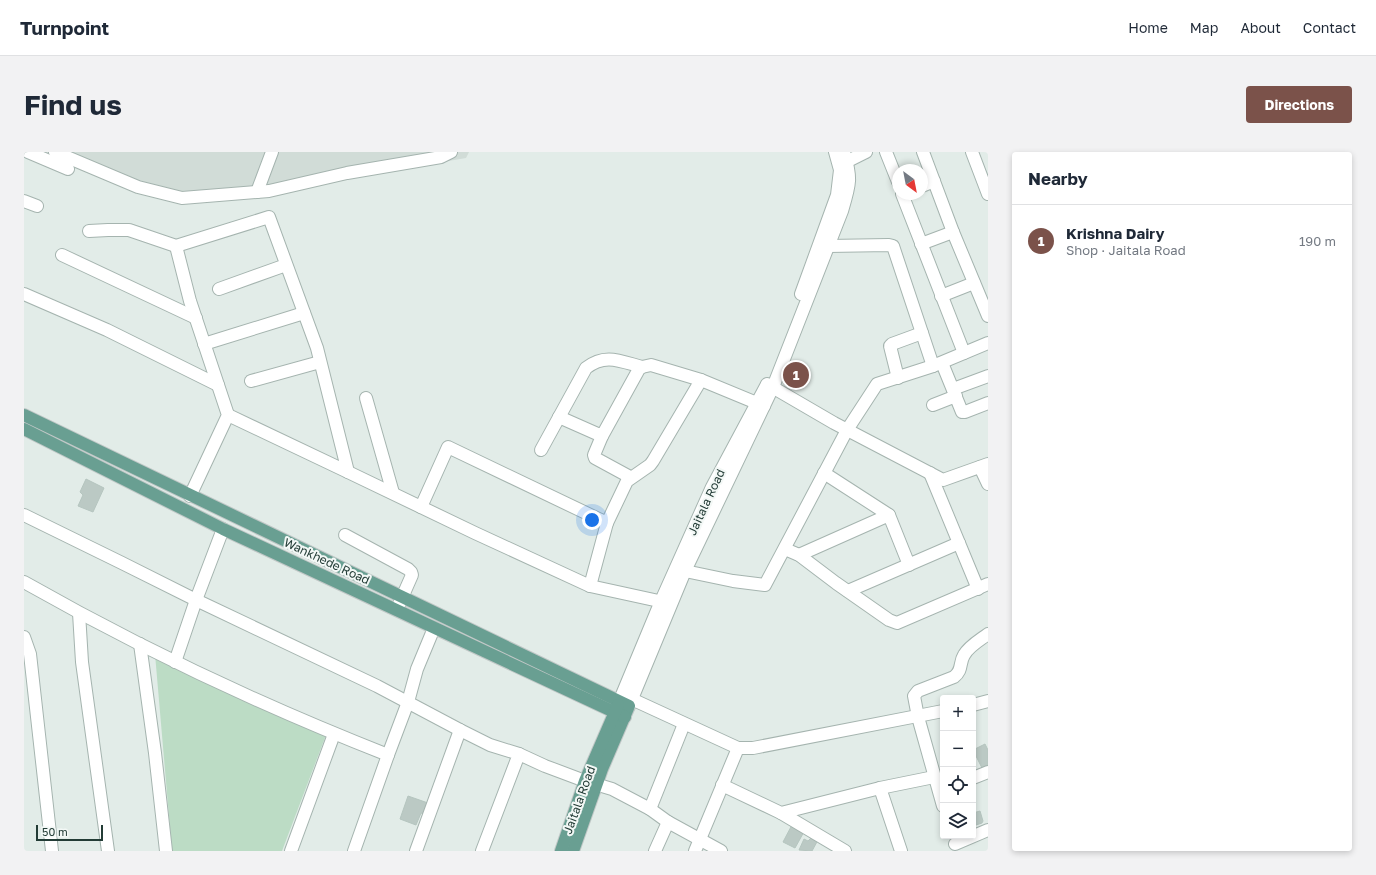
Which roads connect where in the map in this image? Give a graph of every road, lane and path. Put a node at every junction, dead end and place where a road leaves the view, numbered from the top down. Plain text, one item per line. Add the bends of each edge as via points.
1 (28, 152) edge
2 (55, 152) edge
3 (272, 152) edge
4 (452, 152) edge
5 (835, 152) edge
6 (866, 152) edge
7 (886, 152) edge
8 (923, 152) edge
9 (972, 152) edge
10 (843, 160) edge
11 (892, 167) edge
12 (68, 169) dead end
13 (934, 181) junction
14 (928, 184) edge
15 (257, 192) junction
16 (988, 194) edge
17 (24, 200) edge
18 (904, 200) edge
19 (37, 206) dead end
20 (89, 231) dead end
21 (953, 232) junction
22 (922, 244) junction
23 (176, 246) junction
24 (828, 246) junction
25 (62, 255) dead end
26 (286, 265) junction
27 (974, 283) junction
28 (219, 289) dead end
29 (24, 294) edge
30 (941, 296) junction
31 (304, 313) junction
32 (988, 316) edge
33 (196, 318) junction
34 (922, 333) junction
35 (204, 344) junction
36 (987, 346) edge
37 (964, 353) junction
38 (320, 362) junction
39 (938, 365) junction
40 (642, 367) junction
41 (988, 376) edge
42 (898, 378) junction
43 (701, 380) junction
44 (251, 381) dead end
45 (218, 385) junction
46 (770, 386) junction
47 (954, 393) junction
48 (366, 398) dead end
49 (988, 404) edge
50 (761, 405) junction
51 (934, 405) dead end
52 (24, 415) edge
53 (228, 415) junction
54 (559, 417) junction
55 (24, 429) edge
56 (847, 430) junction
57 (602, 436) junction
58 (541, 450) dead end
59 (984, 465) edge
60 (348, 472) junction
61 (930, 473) junction
62 (824, 474) junction
63 (630, 477) junction
64 (988, 484) edge
65 (393, 494) junction
66 (190, 496) junction
67 (421, 507) junction
68 (24, 515) edge
69 (889, 515) junction
70 (607, 523) junction
71 (223, 529) junction
72 (345, 535) dead end
73 (959, 543) junction
74 (785, 549) junction
75 (799, 555) junction
76 (909, 565) junction
77 (684, 571) junction
78 (24, 582) edge
79 (590, 586) junction
80 (983, 586) edge
81 (848, 592) junction
82 (403, 597) junction
83 (196, 600) junction
84 (666, 602) junction
85 (397, 609) junction
86 (79, 613) junction
87 (434, 628) junction
88 (988, 634) edge
89 (24, 637) edge
90 (140, 644) junction
91 (175, 662) junction
92 (988, 701) edge
93 (408, 702) junction
94 (976, 703) edge
95 (624, 705) junction
96 (940, 712) edge
97 (918, 717) junction
98 (684, 724) junction
99 (460, 730) junction
100 (334, 734) junction
101 (738, 748) junction
102 (519, 754) junction
103 (388, 755) junction
104 (988, 772) edge
105 (976, 777) edge
106 (585, 781) junction
107 (938, 783) edge
108 (597, 784) junction
109 (722, 785) junction
110 (880, 788) junction
111 (942, 803) edge
112 (650, 809) junction
113 (781, 813) junction
114 (668, 822) junction
115 (988, 830) edge
116 (697, 845) edge
117 (954, 846) edge
118 (52, 851) edge
119 (108, 851) edge
120 (166, 851) edge
121 (291, 851) edge
122 (354, 851) edge
123 (416, 851) edge
124 (482, 851) edge
125 (561, 851) edge
126 (573, 851) edge
127 (655, 851) edge
128 (721, 851) edge
129 (845, 851) edge
130 (901, 851) edge

1 - 12 street
2 - 15 street via 138,187 182,198
3 - 15 street
4 - 15 street via 441,157
5 - 10 street, Jaitala Road
6 - 10 street
7 - 11 street
8 - 13 street
9 - 16 street
10 - 24 street, Jaitala Road via 850,176 850,186
10 - 46 street, Jaitala Road via 837,195
13 - 14 street
13 - 21 street
17 - 19 street
18 - 22 street
20 - 23 street via 129,230
21 - 22 street
21 - 27 street
22 - 30 street
23 - 26 street via 269,216
23 - 33 street
24 - 34 street via 894,246
24 - 46 street, Jaitala Road
25 - 33 street
26 - 28 street
26 - 31 street
27 - 30 street
27 - 32 street
29 - 45 street via 107,330
30 - 37 street
31 - 35 street
31 - 38 street
33 - 35 street
34 - 39 street
34 - 42 street via 890,346
35 - 45 street
36 - 37 street
37 - 39 street
38 - 44 street
38 - 60 street
39 - 42 street
39 - 47 street
40 - 43 street via 651,365
40 - 54 street via 611,359 598,360 586,368
40 - 57 street
41 - 47 street
42 - 56 street via 877,384
43 - 50 street
43 - 63 street via 653,461
45 - 53 street
46 - 50 street, Jaitala Road
46 - 56 street
47 - 49 street via 964,412
47 - 51 street
48 - 65 street
50 - 77 street, Jaitala Road
50 - 84 street, Jaitala Road via 712,487
52 - 66 main road, Wankhede Road
53 - 60 street
53 - 66 street
54 - 57 street
54 - 58 street
55 - 71 main road, Wankhede Road
56 - 61 street
56 - 62 street
57 - 63 street via 594,458
59 - 61 street via 943,480
59 - 64 street
60 - 65 street
61 - 73 street
62 - 69 street
62 - 74 street
63 - 70 street
65 - 67 street
66 - 82 main road, Wankhede Road
67 - 70 street via 448,447
67 - 79 street
68 - 83 street
69 - 75 street
69 - 76 street
70 - 79 street
71 - 83 street
71 - 85 main road, Wankhede Road
72 - 82 street via 411,572 412,576
73 - 76 street
73 - 80 street
74 - 75 street
74 - 77 street via 765,585
75 - 81 street
76 - 81 street
77 - 84 street, Jaitala Road
78 - 86 street
79 - 84 street
80 - 81 street via 897,623
82 - 85 street
82 - 95 main road, Wankhede Road
83 - 91 street
83 - 93 street
84 - 95 street, Jaitala Road
85 - 87 main road, Wankhede Road
86 - 90 street
86 - 119 street via 82,662
87 - 93 street via 417,669
87 - 95 main road, Wankhede Road
88 - 97 street via 964,653 958,674 915,693
89 - 118 street via 30,654
90 - 91 street
90 - 120 street
91 - 100 street
92 - 94 street
93 - 99 street
93 - 103 street
95 - 98 street
95 - 106 main road, Jaitala Road
95 - 108 main road, Jaitala Road
96 - 97 street
97 - 101 street via 753,748
97 - 107 street
98 - 101 street
98 - 112 street
99 - 102 street via 490,745
99 - 123 street
100 - 103 street
100 - 121 street
101 - 109 street
102 - 106 street
102 - 124 street
103 - 122 street
104 - 105 street
106 - 108 street
106 - 125 main road, Jaitala Road
107 - 110 street
107 - 111 street
108 - 112 street
108 - 126 main road, Jaitala Road
109 - 113 street
109 - 116 street
110 - 113 street
110 - 130 street
112 - 114 street
113 - 129 street
114 - 116 street
114 - 127 street
115 - 117 street
116 - 128 street

